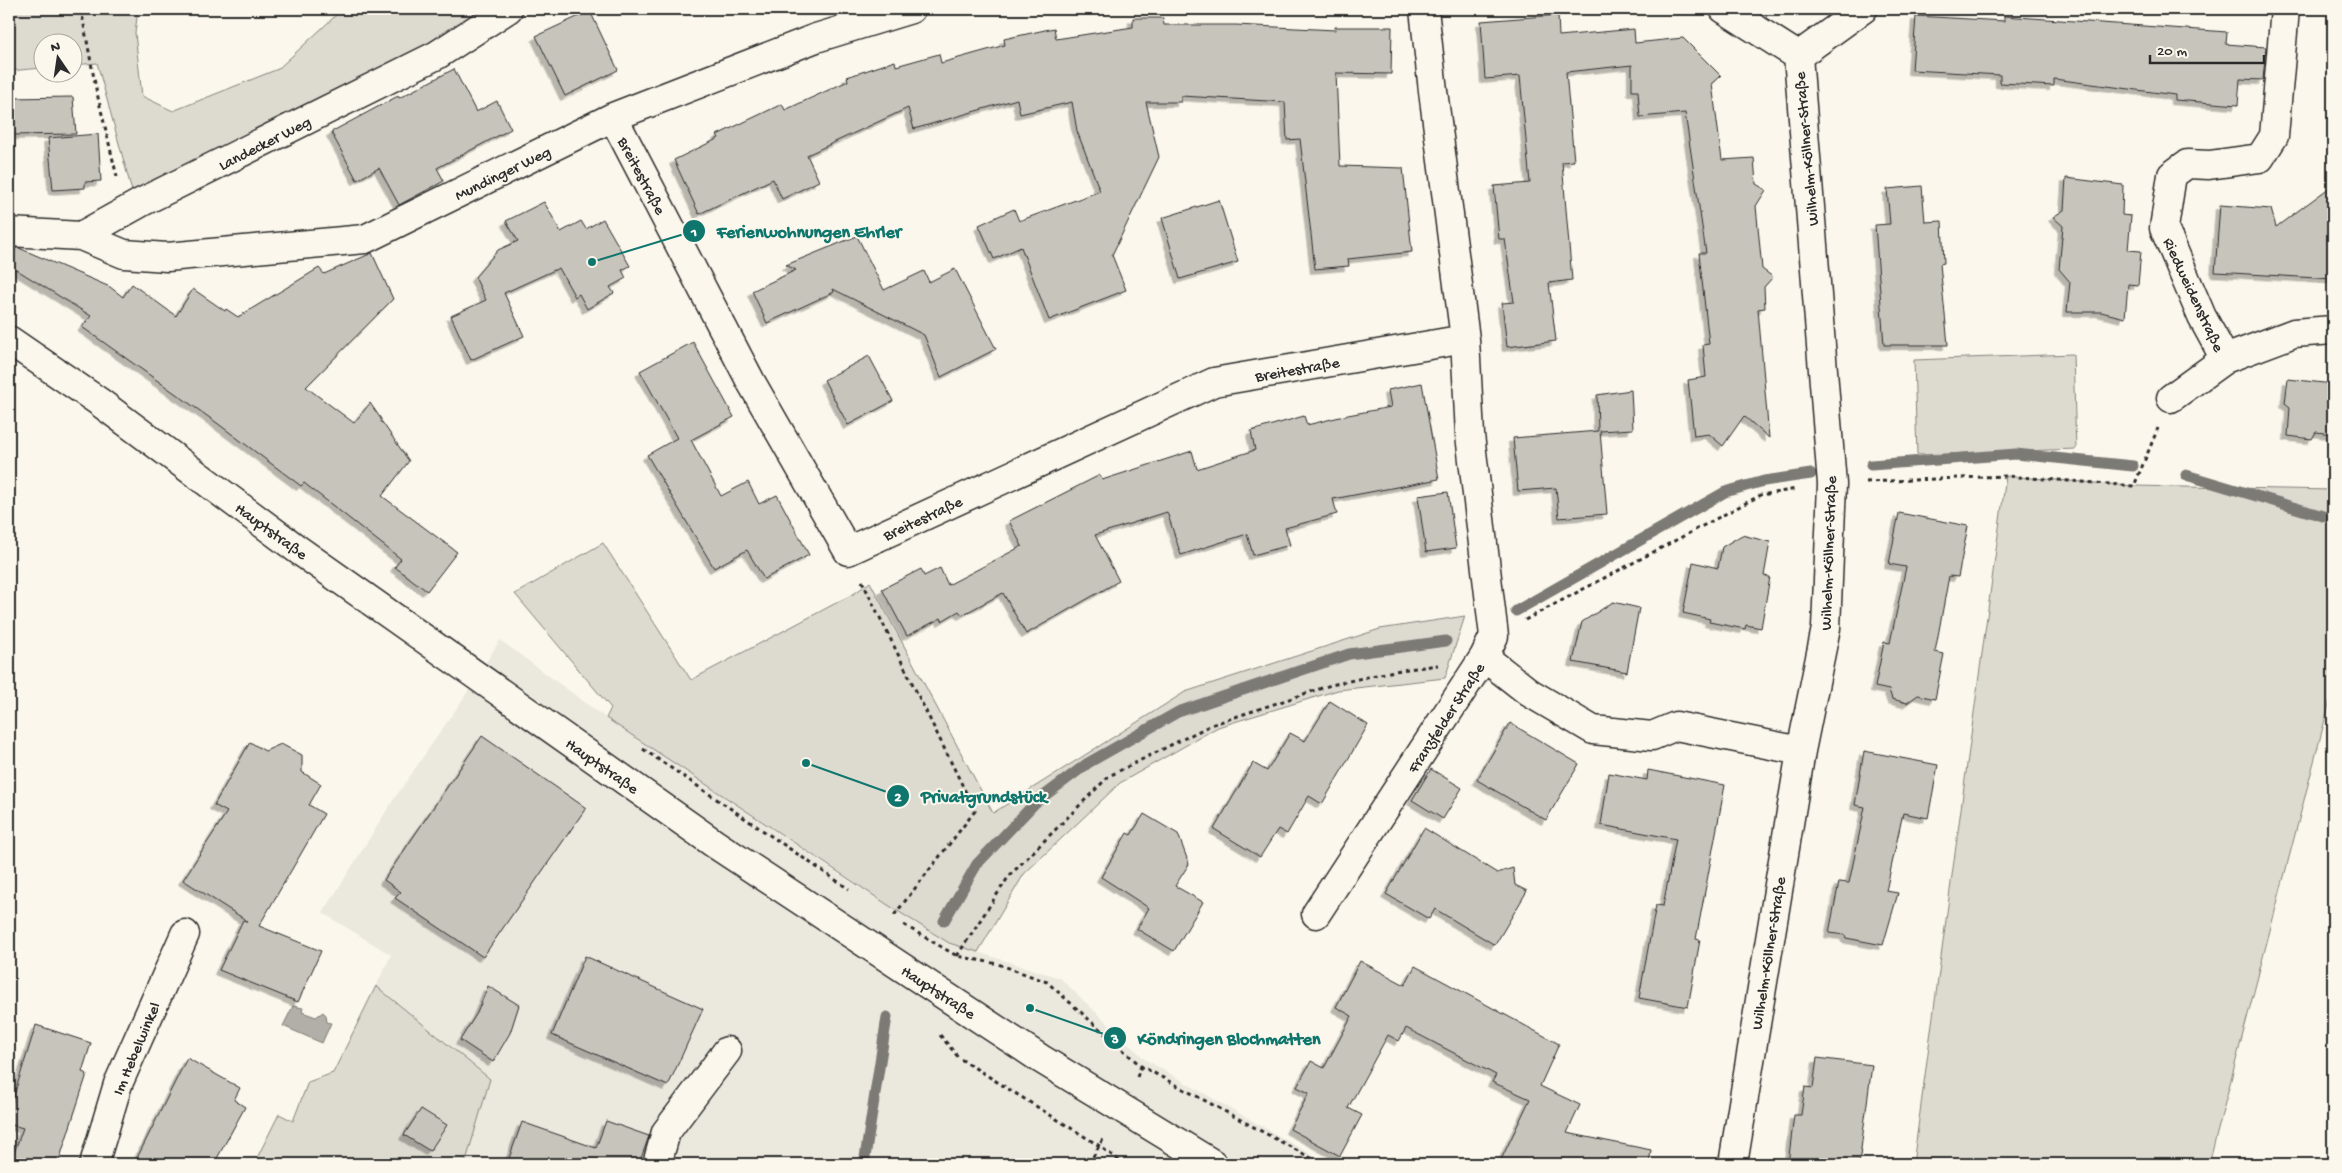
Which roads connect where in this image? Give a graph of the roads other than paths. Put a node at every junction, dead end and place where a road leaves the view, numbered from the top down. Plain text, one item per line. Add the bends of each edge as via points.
1 (508, 9) edge
2 (911, 9) edge
3 (1424, 9) edge
4 (1724, 9) edge
5 (1863, 9) edge
6 (2285, 9) edge
7 (1798, 56) junction
8 (613, 117) junction
9 (9, 232) edge
10 (81, 236) junction
11 (2333, 330) edge
12 (1465, 339) junction
13 (9, 340) edge
14 (2225, 358) junction
15 (2171, 398) dead end
16 (1484, 657) junction
17 (1801, 751) junction
18 (1316, 914) dead end
19 (184, 934) dead end
20 (727, 1051) dead end
21 (94, 1164) edge
22 (657, 1164) edge
23 (1213, 1164) edge
24 (1733, 1164) edge

1 - 10 street, Landecker Weg via 437,55
2 - 8 street, Mundinger Weg via 816,38
3 - 12 street
4 - 7 street
5 - 7 street
6 - 14 street, Riedweidenstraße via 2274,136 2260,158 2209,165 2187,164 2172,175 2164,228 2202,317
7 - 17 street, Wilhelm-Köllner-Straße via 1832,484 1826,628
8 - 10 street, Mundinger Weg via 365,240 167,257 124,254
8 - 12 street, Breitestraße via 751,382 848,551 1214,382
9 - 10 street
11 - 14 street, Riedweidenstraße via 2294,333
12 - 16 street via 1470,435 1494,636
13 - 23 street, Hauptstraße via 715,844 1040,1059
14 - 15 street, Riedweidenstraße
16 - 17 street, Franzfelder Straße via 1530,693 1593,730 1652,736 1676,726
16 - 18 street, Franzfelder Straße
17 - 24 street, Wilhelm-Köllner-Straße
19 - 21 street, Im Hebelwinkel via 118,1084
20 - 22 street via 666,1132

